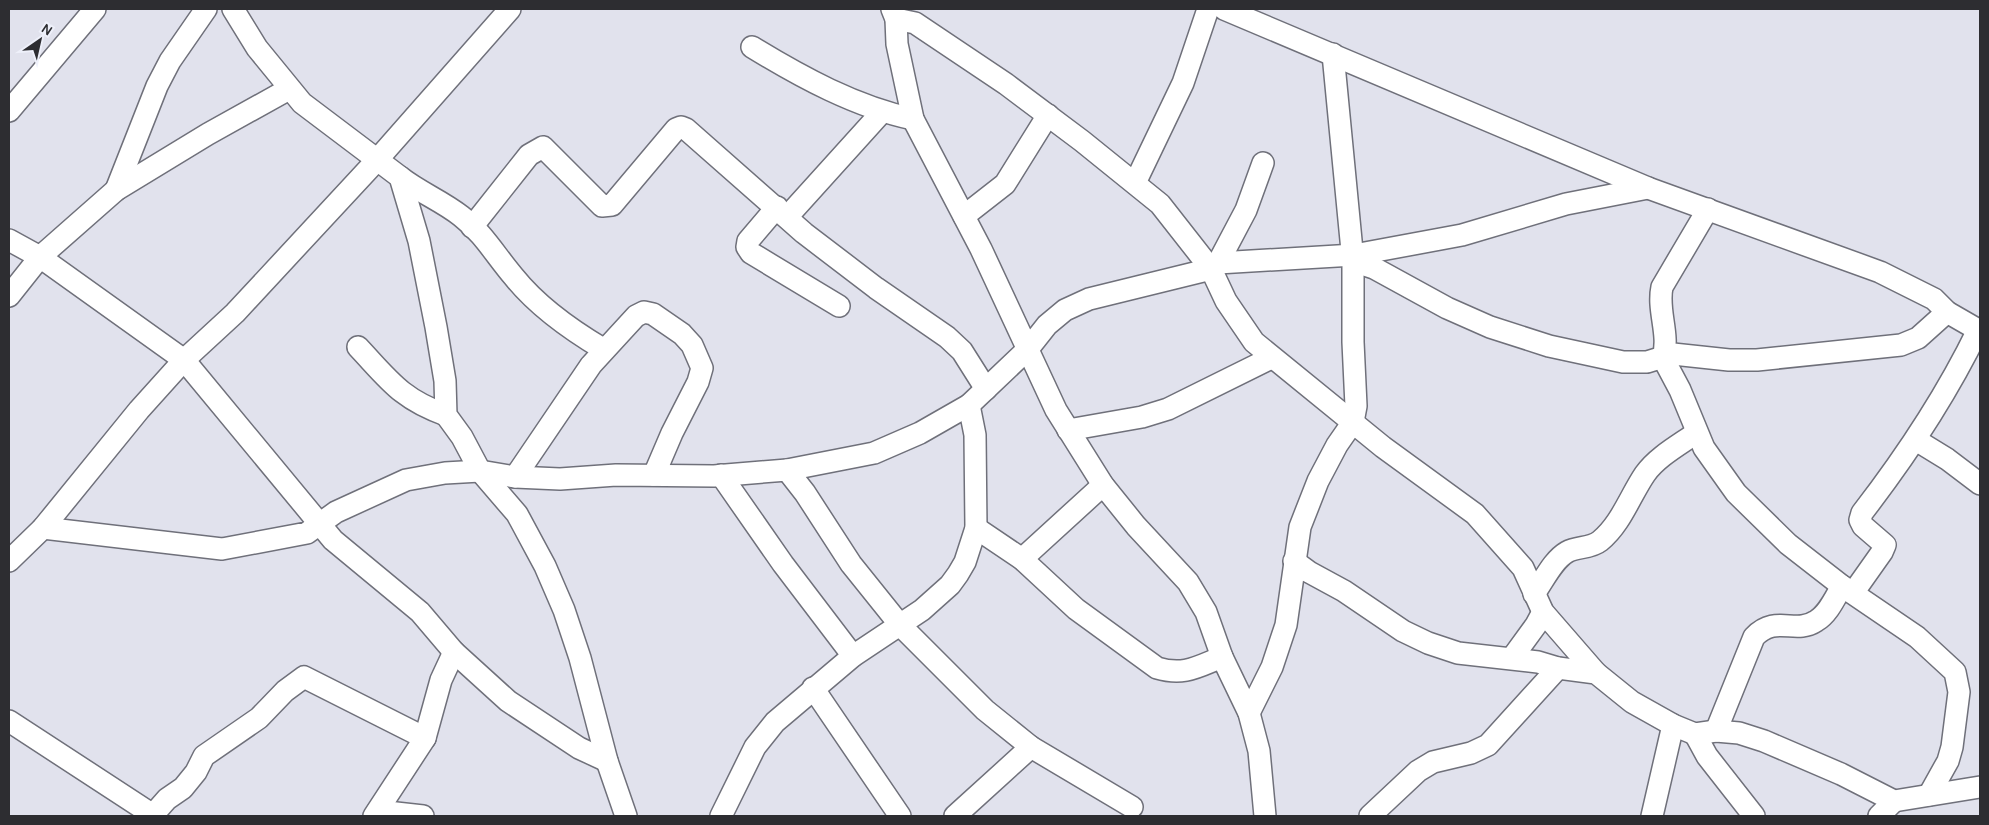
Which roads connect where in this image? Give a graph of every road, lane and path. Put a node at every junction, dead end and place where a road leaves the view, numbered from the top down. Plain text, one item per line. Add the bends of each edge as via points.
1 (95, 9) edge
2 (206, 9) edge
3 (233, 9) edge
4 (510, 9) edge
5 (1208, 9) edge
6 (1224, 9) edge
7 (906, 15) edge
8 (752, 47) dead end
9 (1333, 54) junction
10 (289, 88) junction
11 (9, 111) edge
12 (881, 112) junction
13 (1048, 115) junction
14 (913, 119) junction
15 (377, 160) junction
16 (1263, 163) dead end
17 (400, 176) junction
18 (1135, 183) junction
19 (1648, 188) junction
20 (116, 190) junction
21 (1708, 209) junction
22 (782, 212) junction
23 (964, 216) junction
24 (472, 227) junction
25 (9, 240) edge
26 (40, 257) junction
27 (1353, 258) junction
28 (1214, 266) junction
29 (9, 296) edge
30 (839, 306) dead end
31 (1947, 312) junction
32 (1979, 331) edge
33 (358, 347) dead end
34 (603, 349) junction
35 (1028, 349) junction
36 (1271, 358) junction
37 (1664, 358) junction
38 (184, 360) junction
39 (986, 390) junction
40 (969, 405) junction
41 (446, 415) junction
42 (1353, 422) junction
43 (1068, 430) junction
44 (1696, 433) junction
45 (1916, 440) junction
46 (787, 470) junction
47 (480, 471) junction
48 (654, 475) junction
49 (721, 475) junction
50 (515, 477) junction
51 (1980, 484) edge
52 (1104, 485) junction
53 (318, 525) junction
54 (43, 528) junction
55 (976, 528) junction
56 (1022, 559) junction
57 (9, 561) edge
58 (1294, 561) junction
59 (1847, 590) junction
60 (1538, 603) junction
61 (900, 625) junction
62 (454, 652) junction
63 (853, 656) junction
64 (1222, 657) junction
65 (1512, 658) junction
66 (1558, 668) junction
67 (1596, 673) junction
68 (813, 688) junction
69 (1249, 713) junction
70 (9, 722) edge
71 (1673, 725) junction
72 (1706, 732) junction
73 (425, 738) junction
74 (1031, 748) junction
75 (607, 761) junction
76 (1980, 786) edge
77 (1929, 795) junction
78 (1894, 801) junction
79 (1132, 807) dead end
80 (376, 814) edge
81 (152, 815) edge
82 (423, 816) edge
83 (626, 816) edge
84 (721, 816) edge
85 (900, 816) edge
86 (956, 816) edge
87 (1266, 816) edge
88 (1370, 816) edge
89 (1652, 816) edge
90 (1754, 816) edge
91 (1879, 816) edge

1 - 11 street
2 - 20 street via 166,69
3 - 10 street via 256,48
4 - 15 street
5 - 18 street via 1183,83
6 - 9 street
7 - 13 street
7 - 14 street via 897,44
8 - 12 street via 778,63
9 - 19 street
9 - 27 street
10 - 15 street via 302,103
10 - 20 street
12 - 14 street
12 - 22 street
13 - 18 street
13 - 23 street via 1005,184
14 - 23 street
15 - 17 street
15 - 38 street via 235,313
16 - 28 street via 1246,210
17 - 24 street via 461,216
17 - 41 street via 419,241 436,327 446,381
18 - 28 street via 1160,204
19 - 21 street
19 - 27 street via 1566,204 1462,236
20 - 26 street
21 - 31 street via 1880,272 1934,299
21 - 37 street via 1662,288
22 - 24 street via 680,127 608,207 602,206 543,147 529,155
22 - 30 street via 748,241 747,247 751,253
22 - 39 street via 876,288 947,337 962,351
23 - 35 street
24 - 34 street via 532,296
25 - 26 street
26 - 29 street
26 - 38 street
27 - 28 street
27 - 37 street via 1447,308 1490,327 1549,346 1623,362
27 - 42 street via 1352,333 1356,406
28 - 35 street via 1089,298 1065,310
28 - 36 street via 1226,301 1254,342
31 - 32 street
31 - 37 street via 1918,338 1901,345 1757,360 1673,354
32 - 45 street
33 - 41 street via 402,394 423,407
34 - 48 street via 644,312 653,314 682,334 699,359 702,373
34 - 50 street via 561,405
35 - 39 street
35 - 43 street
36 - 42 street
36 - 43 street via 1168,409
37 - 44 street
38 - 53 street
38 - 54 street
39 - 40 street
40 - 46 street via 896,445
40 - 55 street via 975,435
41 - 47 street
42 - 58 street via 1318,481 1300,527
42 - 60 street via 1475,514 1523,568
43 - 52 street
44 - 59 street via 1713,464 1736,494 1762,520
44 - 60 street via 1646,473 1619,519 1600,541 1588,548 1569,551 1559,559
45 - 51 street
45 - 59 street via 1862,514 1863,526 1884,545
46 - 49 street
46 - 61 street via 851,564
47 - 50 street
47 - 53 street via 406,480 336,512
47 - 75 street via 517,514 546,566 580,658
48 - 49 street
48 - 50 street via 560,479
49 - 63 street
52 - 56 street
52 - 64 street via 1136,526 1188,582 1206,612
53 - 54 street via 307,533 222,549
53 - 62 street via 420,612
54 - 57 street
55 - 56 street
55 - 61 street via 965,562 950,585
56 - 64 street via 1076,609 1157,668 1187,672
58 - 65 street via 1402,631 1428,644 1458,653
58 - 69 street via 1280,645
59 - 72 street via 1816,622 1763,627 1754,637
59 - 77 street via 1934,650 1958,678 1958,712 1952,747
60 - 65 street via 1536,624
60 - 67 street
61 - 63 street
61 - 74 street via 985,710
62 - 73 street via 441,680
62 - 75 street via 508,701 579,748
63 - 68 street
64 - 69 street
65 - 66 street
66 - 67 street
66 - 88 street via 1488,744 1471,753 1433,762
67 - 71 street via 1632,702
68 - 84 street via 775,722 755,747
68 - 85 street
69 - 87 street via 1259,751
70 - 81 street
71 - 72 street
71 - 89 street
72 - 78 street via 1739,733 1764,741 1833,770
72 - 90 street via 1707,756
73 - 80 street
73 - 81 street via 304,677 258,718 204,756 183,788
74 - 79 street
74 - 86 street
75 - 83 street
76 - 77 street
77 - 78 street
78 - 91 street
80 - 82 street

